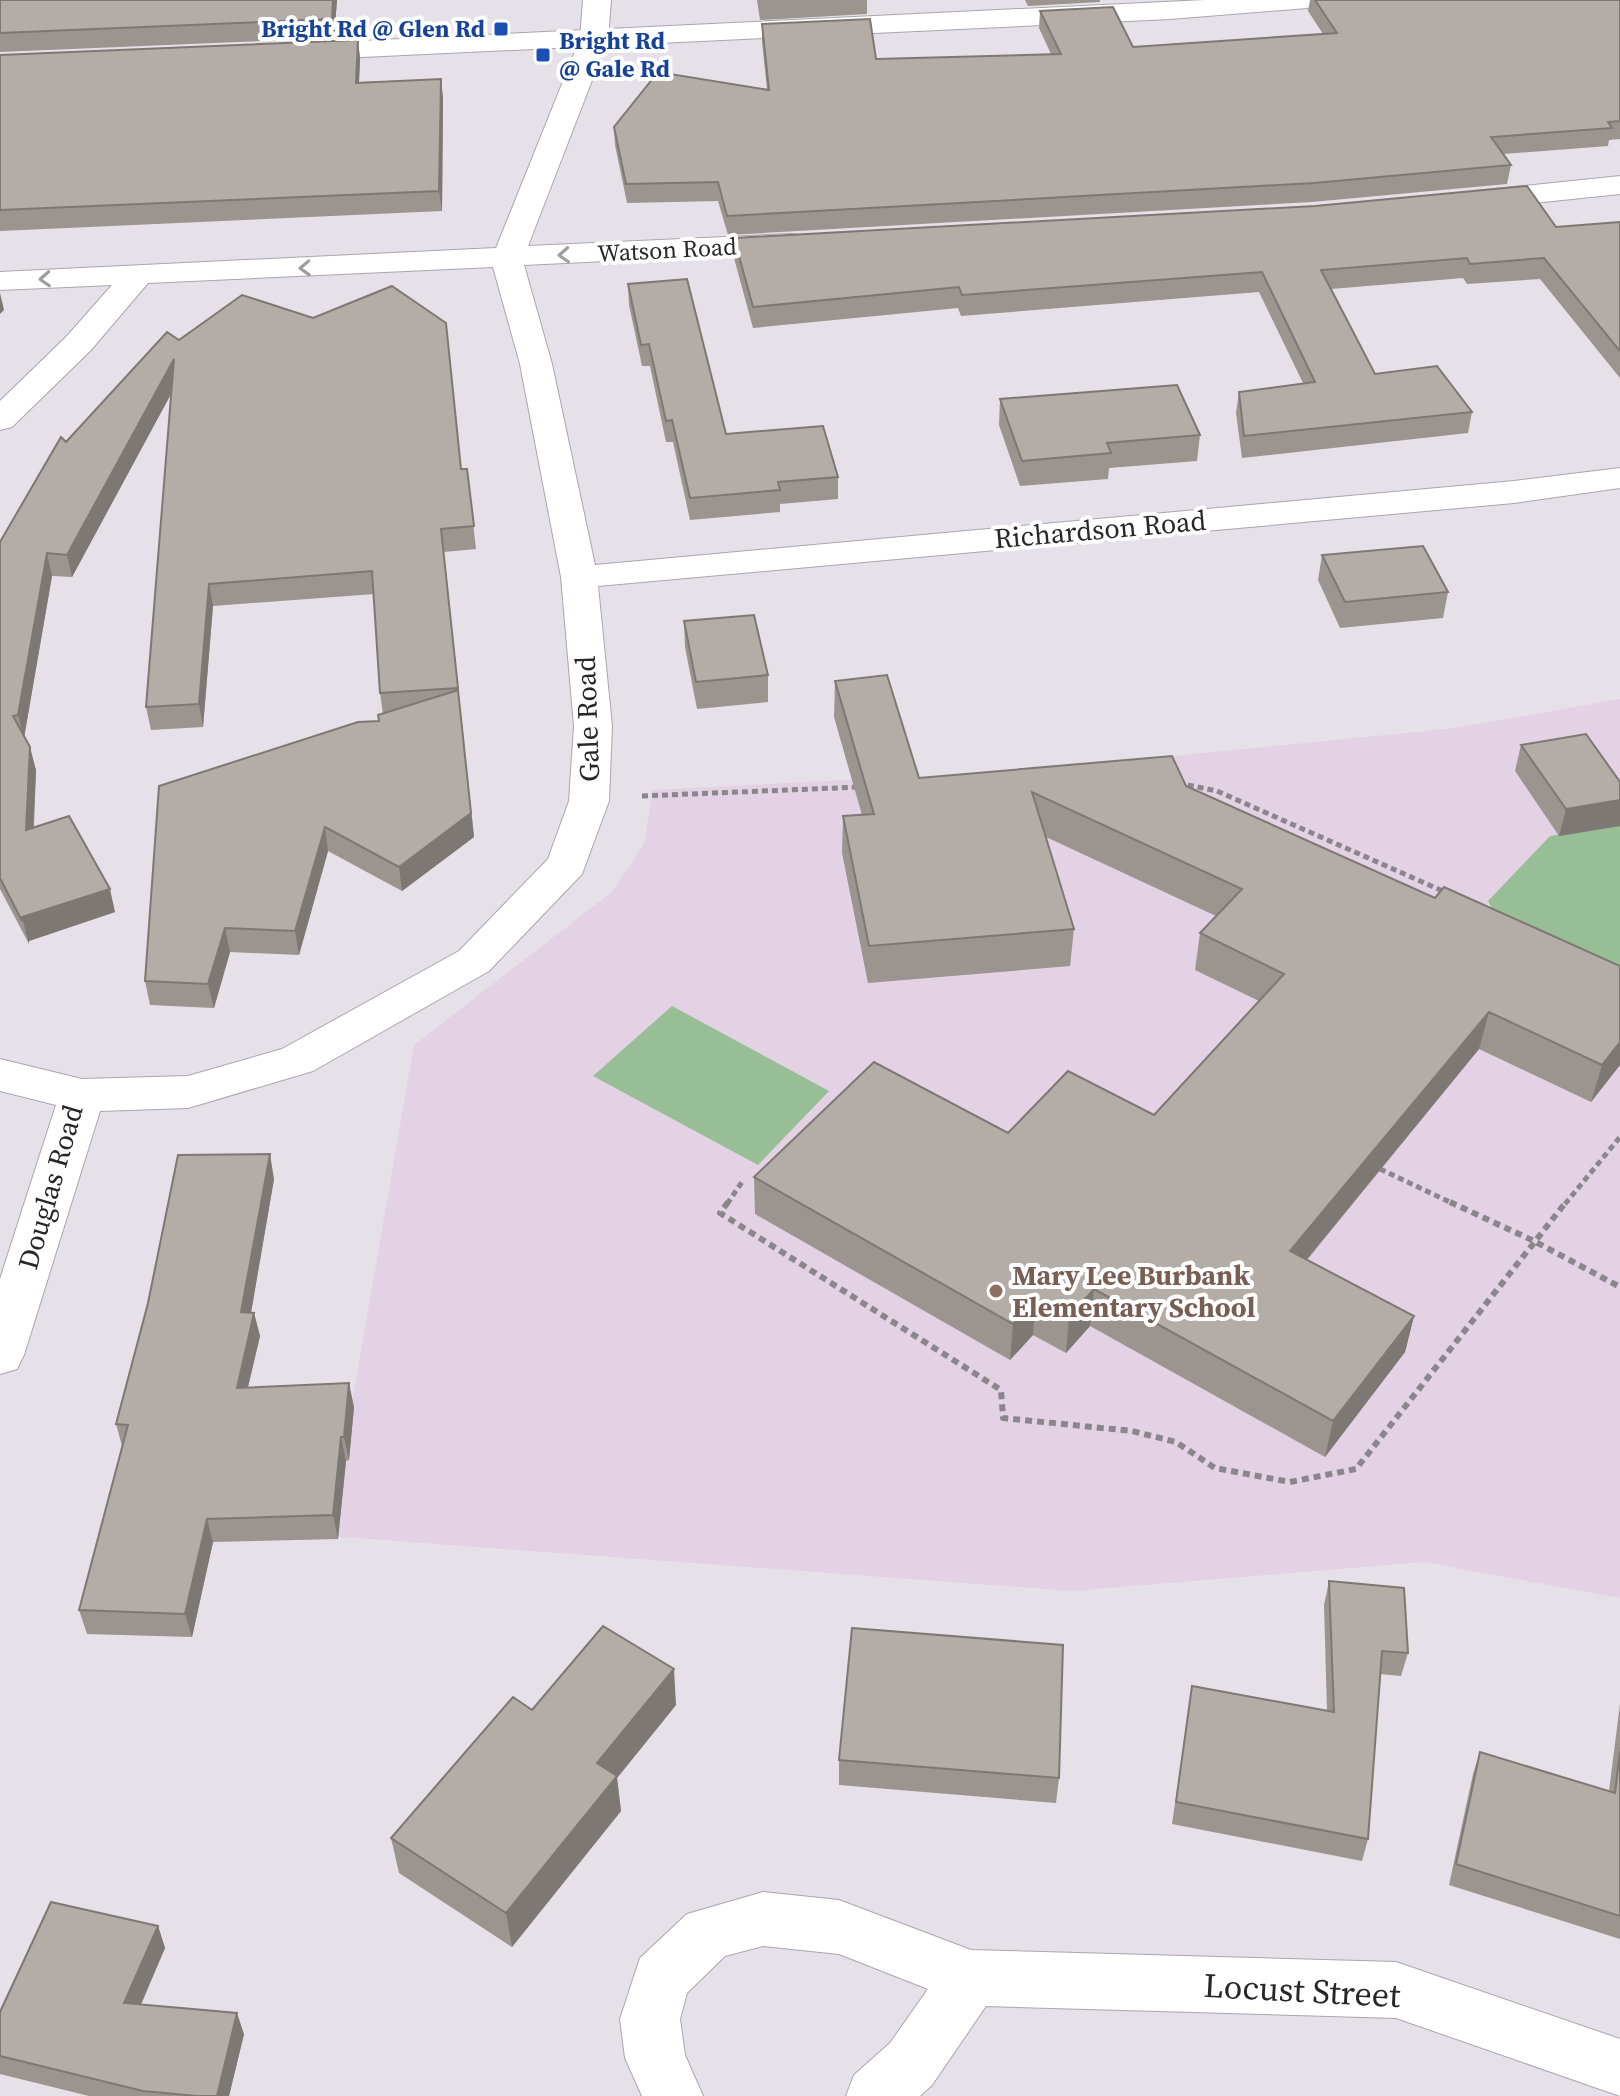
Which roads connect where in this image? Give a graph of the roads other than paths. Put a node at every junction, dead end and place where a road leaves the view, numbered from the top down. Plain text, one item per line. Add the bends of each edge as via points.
1 (597, 0) edge
2 (1307, 0) edge
3 (594, 39) junction
4 (271, 53) edge
5 (1620, 185) edge
6 (1446, 203) edge
7 (818, 241) edge
8 (507, 259) junction
9 (138, 275) junction
10 (0, 281) edge
11 (0, 420) edge
12 (1620, 478) edge
13 (579, 577) junction
14 (0, 1075) edge
15 (82, 1095) junction
16 (0, 1355) edge
17 (971, 1978) junction
18 (1620, 2068) edge
19 (673, 2096) edge
20 (876, 2096) edge

1 - 3 street
2 - 3 street
3 - 4 street
3 - 8 street
5 - 6 street
7 -> 8 street, Watson Road
8 -> 9 street, Watson Road
8 - 13 street, Gale Road via 536,364
9 -> 10 street, Watson Road
9 - 11 street via 79,343
12 - 13 street, Richardson Road
13 - 15 street, Gale Road via 593,726 589,801 567,864 495,940 474,961 297,1060 188,1092
14 - 15 street, Douglas Road
15 - 16 street, Douglas Road
17 - 18 street, Locust Street via 1396,1990
17 - 19 street, Locust Street via 839,1927 763,1919 708,1933 661,1978 650,2019 655,2058
17 - 20 street via 911,2064

